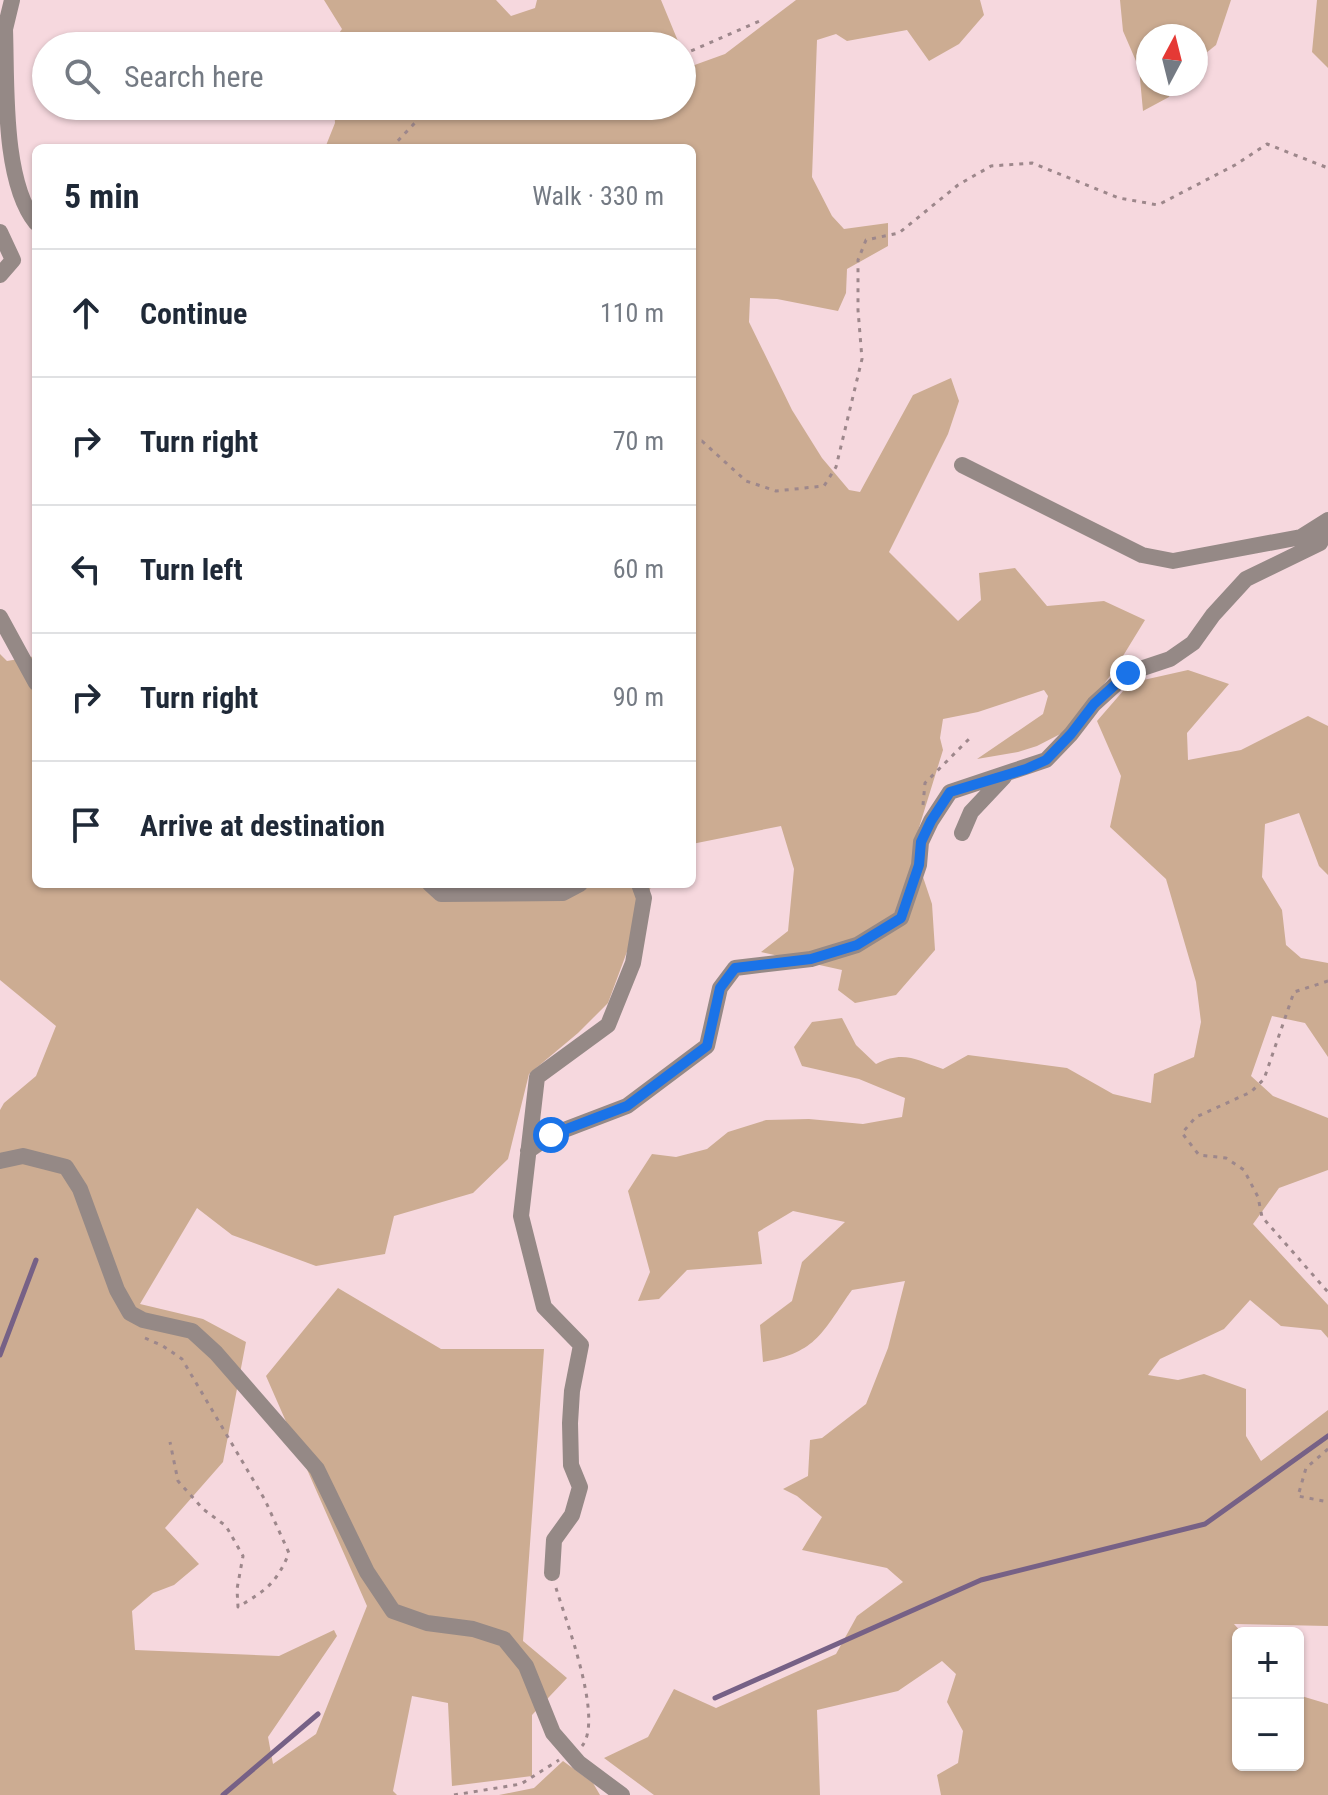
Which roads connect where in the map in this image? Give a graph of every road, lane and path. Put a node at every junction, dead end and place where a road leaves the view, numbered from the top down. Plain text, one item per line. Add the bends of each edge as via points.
1 (12, 0) edge
2 (762, 20) dead end
3 (3, 33) edge
4 (696, 49) edge
5 (418, 120) edge
6 (395, 144) edge
7 (1328, 168) edge
8 (32, 214) edge
9 (0, 232) edge
10 (0, 275) edge
11 (696, 442) edge
12 (962, 465) dead end
13 (1328, 520) edge
14 (1328, 529) edge
15 (0, 617) edge
16 (32, 676) edge
17 (972, 736) dead end
18 (1008, 773) junction
19 (927, 828) junction
20 (962, 833) dead end
21 (434, 888) edge
22 (572, 888) edge
23 (640, 888) edge
24 (1328, 981) edge
25 (528, 1151) junction
26 (0, 1161) edge
27 (1328, 1292) edge
28 (130, 1313) junction
29 (170, 1442) dead end
30 (1328, 1449) edge
31 (1328, 1502) edge
32 (552, 1573) dead end
33 (622, 1795) edge

1 - 3 street
2 - 4 path
3 - 8 street via 14,176
5 - 6 path
7 - 11 path via 1267,144 1158,205 1119,198 1032,163 991,166 958,185 899,233 866,240 858,260 862,359 836,467 824,486 776,491 746,481 702,441
9 - 10 street via 13,260
12 - 13 street via 1142,555 1173,561 1301,537
14 - 18 street via 1320,543 1246,579 1193,643 1170,659 1128,673 1046,760
15 - 16 street
17 - 19 path via 925,783
18 - 19 street via 950,792
18 - 20 street via 971,812
19 - 25 street via 901,918 857,945 811,959 735,968 720,988 707,1046 627,1106 551,1135
21 - 22 street via 441,894 563,893
23 - 25 street via 644,898 633,963 608,1025 537,1077
24 - 27 path via 1294,992 1264,1079 1251,1092 1196,1117 1182,1133 1199,1155 1226,1158 1244,1170 1262,1217
25 - 32 street via 521,1216 544,1307 581,1345 570,1423 571,1465 580,1487 572,1515 554,1540
26 - 28 street via 23,1156 66,1167
28 - 29 path via 138,1335 182,1359 265,1500 289,1553 271,1588 238,1607 243,1556 226,1526 178,1481
28 - 33 street via 192,1331 216,1353 317,1469 367,1572 393,1611 504,1639 526,1666 553,1733 579,1763
30 - 31 path via 1306,1468 1298,1496

